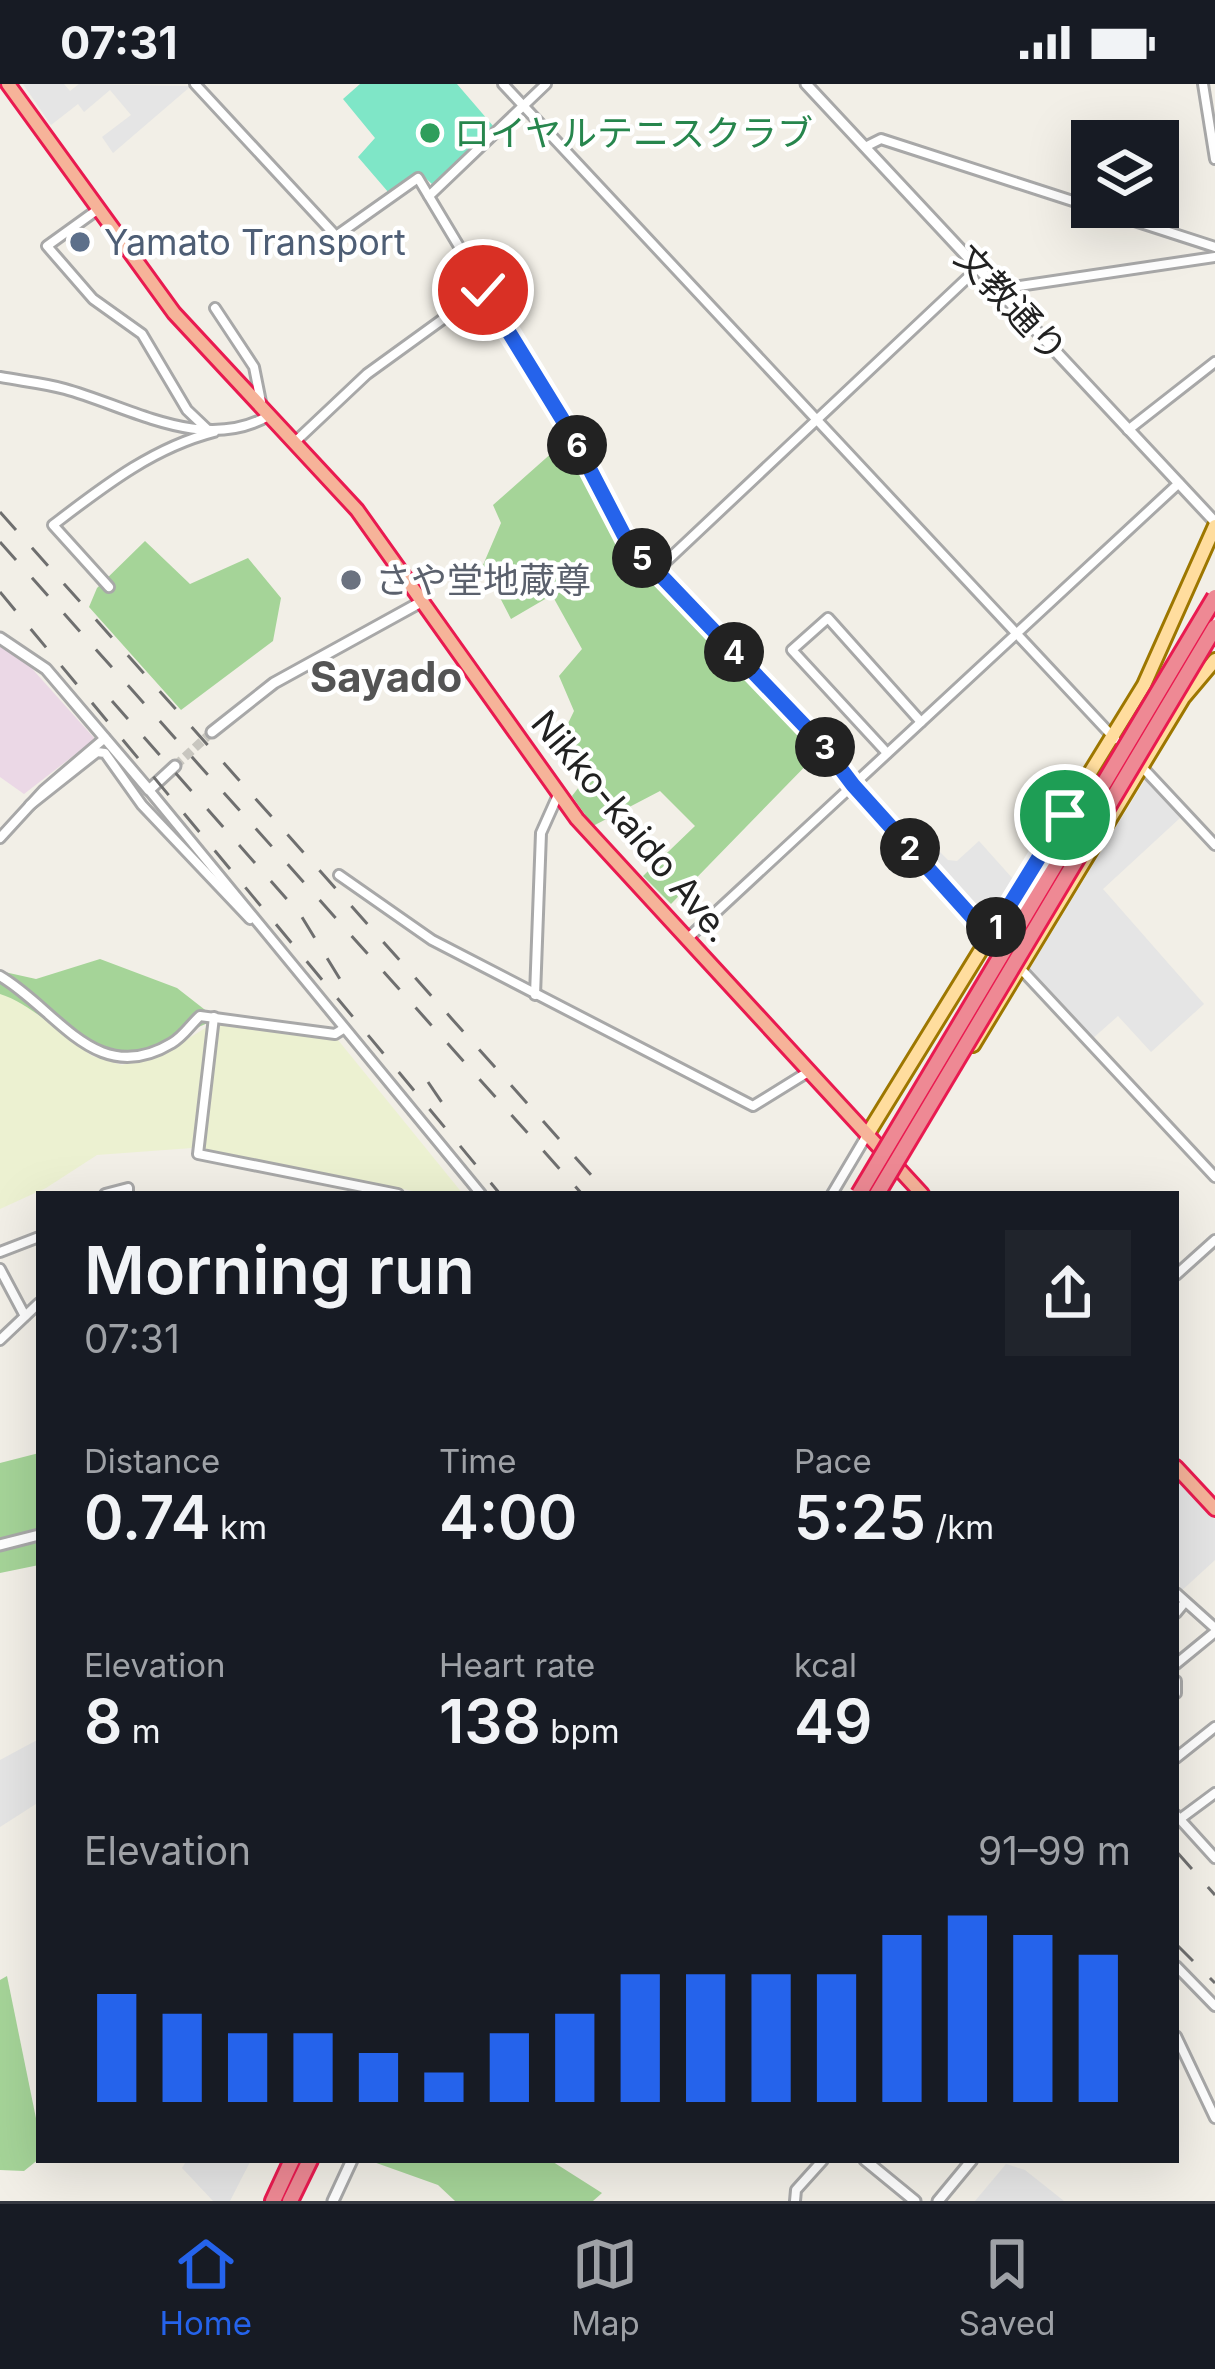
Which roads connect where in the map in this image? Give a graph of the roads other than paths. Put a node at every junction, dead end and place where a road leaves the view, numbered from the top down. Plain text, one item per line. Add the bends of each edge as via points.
1 (8, 84) edge
2 (195, 84) edge
3 (502, 84) edge
4 (546, 84) edge
5 (806, 84) edge
6 (1203, 84) edge
7 (523, 106) junction
8 (865, 147) junction
9 (1215, 159) edge
10 (429, 196) junction
11 (97, 210) junction
12 (1215, 247) edge
13 (1215, 257) edge
14 (979, 268) junction
15 (483, 290) junction
16 (1000, 290) junction
17 (215, 308) dead end
18 (1215, 362) edge
19 (0, 377) edge
20 (266, 409) junction
21 (814, 418) junction
22 (1128, 430) junction
23 (211, 431) junction
24 (297, 440) junction
25 (1179, 483) junction
26 (1215, 524) edge
27 (654, 572) junction
28 (109, 587) dead end
29 (1215, 597) edge
30 (421, 602) junction
31 (1215, 627) edge
32 (1017, 634) junction
33 (0, 638) edge
34 (1215, 660) edge
35 (922, 722) junction
36 (212, 732) tunnel mouth
37 (1113, 738) junction
38 (105, 739) junction
39 (887, 753) junction
40 (175, 766) tunnel mouth
41 (1141, 766) junction
42 (853, 785) junction
43 (149, 790) junction
44 (558, 795) junction
45 (30, 805) junction
46 (0, 838) edge
47 (1215, 845) edge
48 (339, 874) dead end
49 (261, 927) junction
50 (990, 937) junction
51 (686, 940) junction
52 (1022, 970) junction
53 (0, 976) edge
54 (535, 995) junction
55 (214, 1016) junction
56 (343, 1029) junction
57 (808, 1072) junction
58 (867, 1135) junction
59 (896, 1166) junction
60 (1215, 1177) edge
61 (383, 1191) edge
62 (478, 1191) edge
63 (834, 1191) edge
64 (862, 1191) edge
65 (879, 1191) edge
66 (919, 1191) edge
67 (36, 1240) edge
68 (1215, 1240) edge
69 (0, 1252) edge
70 (0, 1269) edge
71 (1179, 1272) edge
72 (36, 1306) edge
73 (26, 1316) junction
74 (0, 1340) edge
75 (1179, 1470) edge
76 (1215, 1507) edge
77 (36, 1536) edge
78 (0, 1546) edge
79 (1179, 1596) edge
80 (1185, 1602) junction
81 (1179, 1609) edge
82 (1215, 1630) edge
83 (1179, 1661) edge
84 (1215, 1727) edge
85 (1179, 1756) edge
86 (1215, 1793) edge
87 (1179, 1816) edge
88 (1179, 1818) edge
89 (1215, 1858) edge
90 (1179, 1969) edge
91 (1215, 2006) edge
92 (1179, 2042) edge
93 (1215, 2118) edge
94 (291, 2163) edge
95 (309, 2163) edge
96 (351, 2163) edge
97 (820, 2163) edge
98 (869, 2163) edge
99 (970, 2163) edge
100 (273, 2201) edge
101 (290, 2201) edge
102 (333, 2201) edge
103 (795, 2201) edge
104 (915, 2201) edge
105 (938, 2201) edge

1 - 11 highway, Nikko-kaido Ave.
2 - 10 street via 336,236 418,178
3 - 7 street
4 - 7 street
5 - 8 street, 文教通り
6 - 9 street
7 - 10 street
7 - 21 street
8 - 12 street via 881,140
8 - 14 street, 文教通り
10 - 15 street
11 - 20 highway, Nikko-kaido Ave. via 174,313
11 - 23 street via 47,246 93,299 142,334 187,410
13 - 16 street
14 - 16 street, 文教通り
14 - 21 street
15 - 24 street via 367,374
15 - 27 street via 619,530
16 - 22 street, 文教通り
17 - 20 street via 254,368
18 - 22 street
19 - 23 street
20 - 23 street via 238,431
20 - 24 highway, Nikko-kaido Ave.
21 - 27 street
21 - 32 street
22 - 25 street, 文教通り
23 - 28 street via 145,460 53,525
24 - 30 highway, Nikko-kaido Ave.
25 - 26 street, 文教通り
25 - 32 street
26 - 37 main road via 1154,666
27 - 42 street
29 - 64 highway, bridge
30 - 36 street via 274,683
30 - 44 highway, Nikko-kaido Ave.
31 - 65 highway, bridge
32 - 35 street
32 - 37 street
33 - 38 street via 46,669
34 - 41 main road
35 - 39 street
35 - 39 street via 828,618 792,650
37 - 41 street
37 - 50 main road
38 - 43 street
38 - 45 street
39 - 42 street
40 - 43 street
41 - 47 street
41 - 52 main road
42 - 50 street
42 - 51 street
43 - 49 street
44 - 51 highway, Nikko-kaido Ave.
44 - 54 street via 541,833
45 - 46 street
45 - 49 street via 105,753 142,806
48 - 54 street via 432,940
49 - 56 street
50 - 52 street
50 - 58 main road
51 - 57 highway, Nikko-kaido Ave.
52 - 59 main road
52 - 60 street
53 - 55 street via 110,1058 158,1049 200,1016
54 - 57 street via 753,1106
55 - 56 street
55 - 61 street via 198,1154
56 - 62 street
57 - 58 highway, Nikko-kaido Ave.
58 - 59 highway, Nikko-kaido Ave.
58 - 63 street
59 - 66 highway, Nikko-kaido Ave.
67 - 69 street
68 - 71 street
70 - 73 street
72 - 73 street
73 - 74 street
75 - 76 highway
77 - 78 street
79 - 80 street
80 - 81 street
80 - 82 street
82 - 83 street
84 - 85 street
86 - 87 street
88 - 89 street
90 - 91 street
92 - 93 street
94 - 100 highway
95 - 101 highway
96 - 102 street
97 - 103 street
98 - 104 street
99 - 105 street

